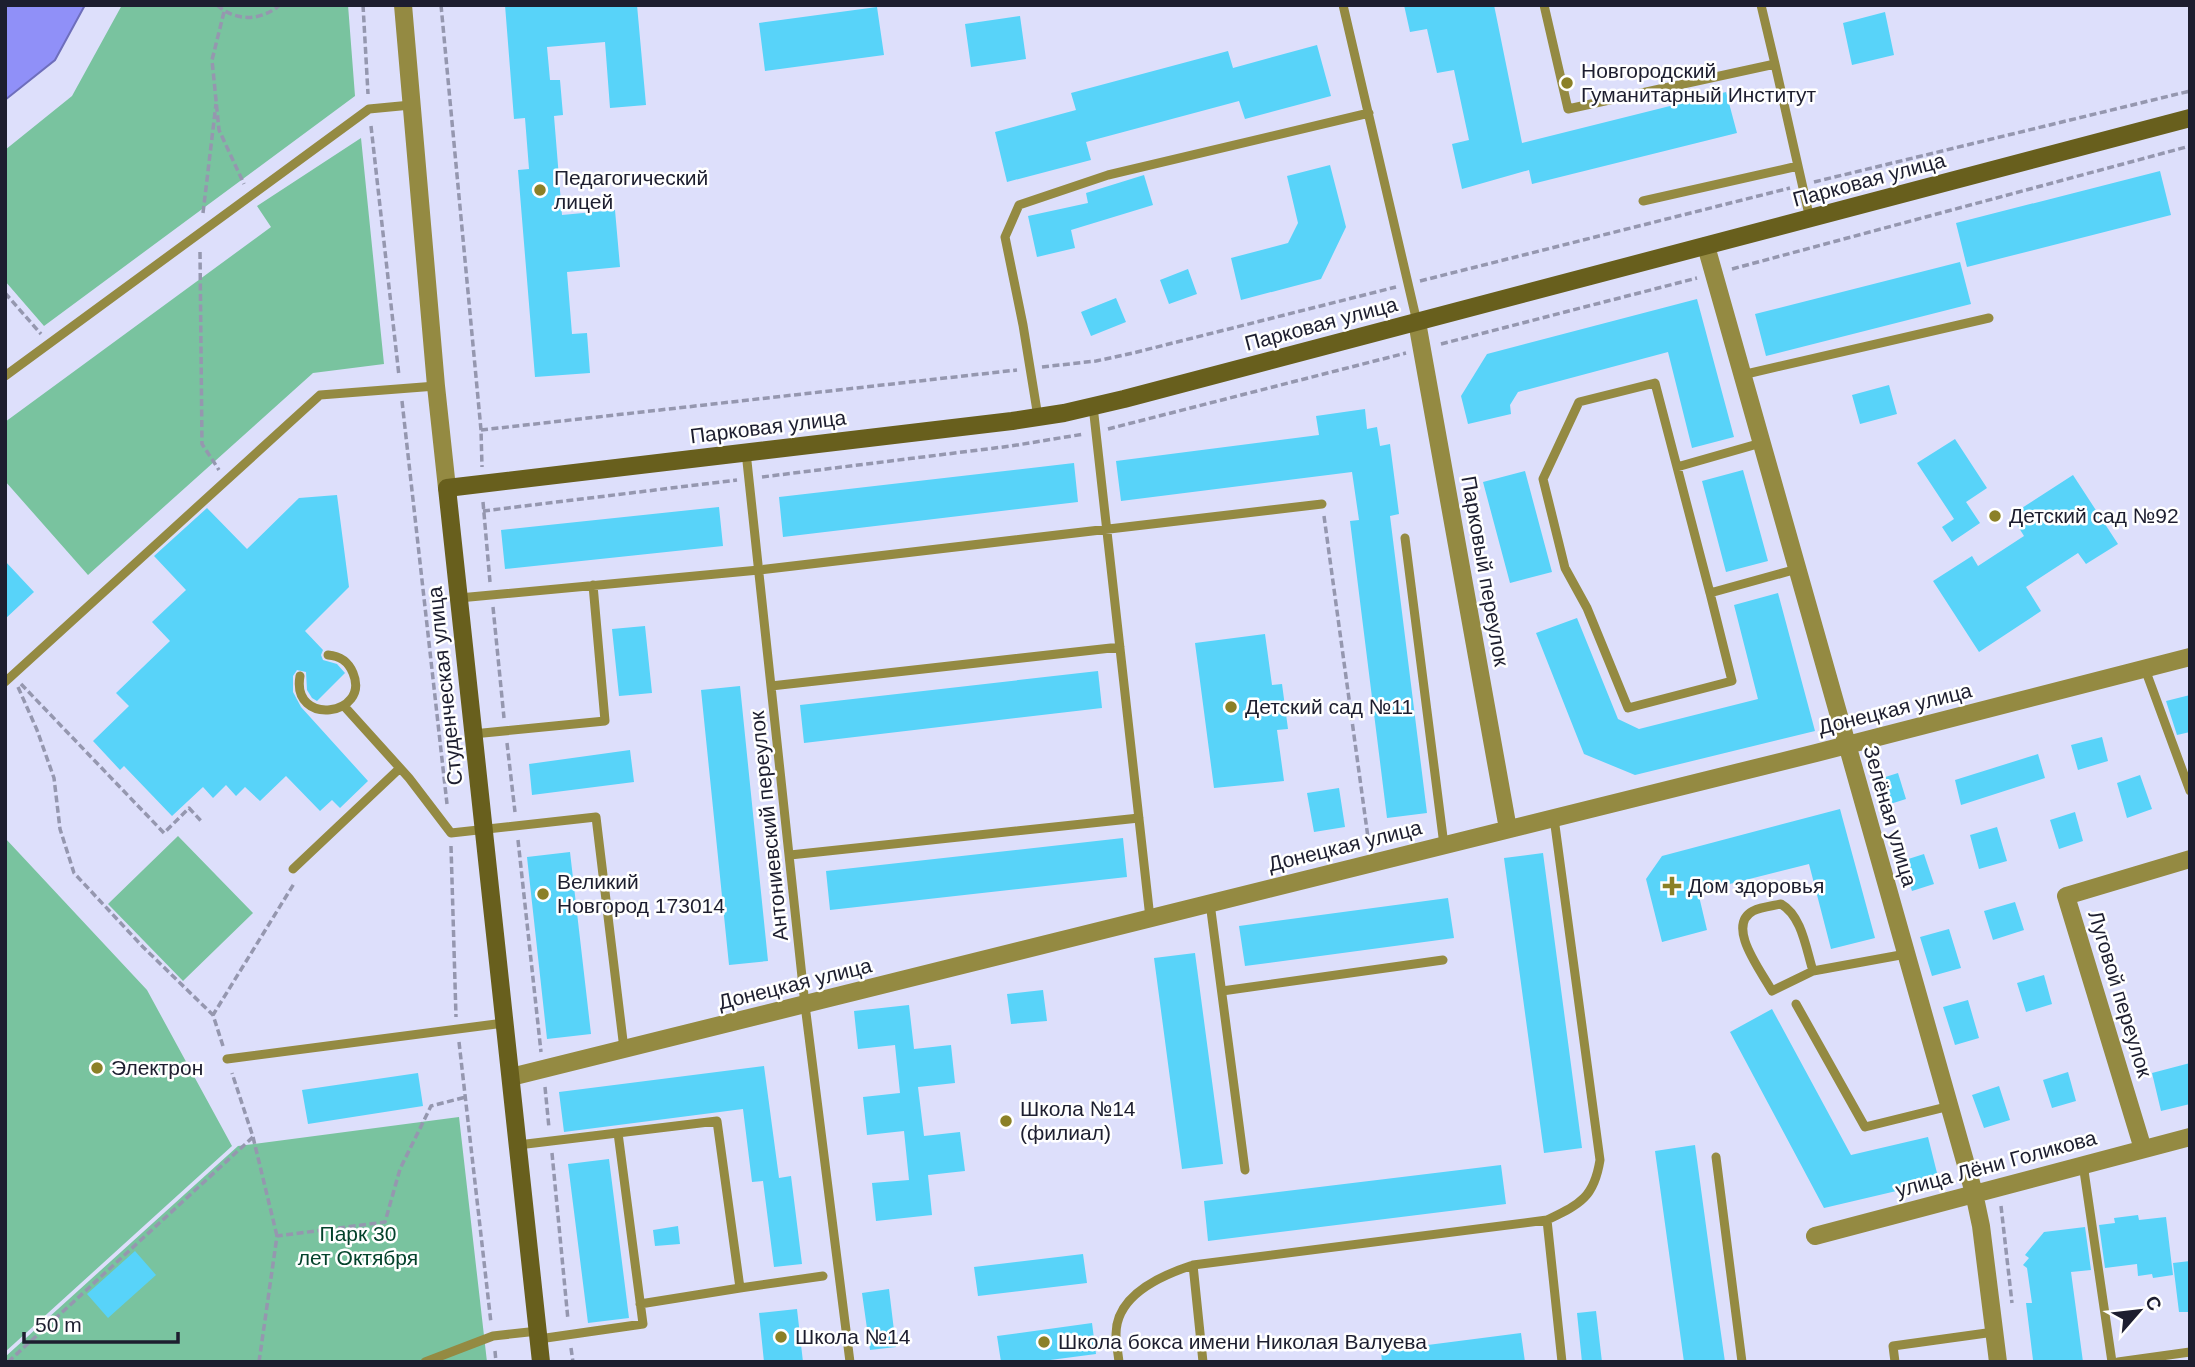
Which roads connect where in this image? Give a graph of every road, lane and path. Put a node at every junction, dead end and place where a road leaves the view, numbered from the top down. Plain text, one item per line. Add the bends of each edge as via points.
1 (216, 5) edge
2 (280, 5) edge
3 (363, 5) edge
4 (403, 5) edge
5 (441, 5) edge
6 (1343, 5) edge
7 (1544, 5) edge
8 (1761, 5) edge
9 (224, 12) junction
10 (1775, 64) junction
11 (2190, 91) edge
12 (216, 104) junction
13 (411, 105) junction
14 (369, 109) junction
15 (1369, 113) junction
16 (2190, 118) edge
17 (1798, 166) junction
18 (1802, 185) junction
19 (251, 198) junction
20 (1643, 201) dead end
21 (1810, 219) junction
22 (200, 234) junction
23 (1706, 246) junction
24 (1409, 284) junction
25 (5, 293) edge
26 (1989, 318) dead end
27 (1417, 322) junction
28 (48, 343) junction
29 (1029, 369) junction
30 (1742, 375) junction
31 (5, 376) edge
32 (436, 386) junction
33 (400, 389) junction
34 (1093, 406) junction
35 (1038, 417) junction
36 (481, 430) junction
37 (1761, 443) junction
38 (746, 452) junction
39 (1677, 467) junction
40 (226, 480) junction
41 (482, 484) junction
42 (447, 488) junction
43 (1322, 504) joint
44 (1107, 530) junction
45 (1405, 538) dead end
46 (1797, 569) junction
47 (759, 570) junction
48 (593, 586) junction
49 (1710, 593) junction
50 (491, 595) junction
51 (459, 598) junction
52 (1120, 646) junction
53 (328, 655) dead end
54 (2190, 657) edge
55 (2145, 669) junction
56 (300, 676) dead end
57 (9, 679) edge
58 (771, 686) junction
59 (344, 706) junction
60 (505, 731) junction
61 (473, 734) junction
62 (1847, 745) junction
63 (401, 768) junction
64 (2190, 791) edge
65 (1139, 818) junction
66 (1554, 818) junction
67 (202, 822) dead end
68 (516, 826) junction
69 (484, 829) junction
70 (1508, 829) junction
71 (451, 833) junction
72 (1444, 845) junction
73 (790, 855) junction
74 (2190, 859) edge
75 (1371, 863) junction
76 (293, 869) joint
77 (1210, 903) junction
78 (1150, 918) junction
79 (1906, 954) junction
80 (1443, 960) dead end
81 (1813, 971) junction
82 (1222, 991) junction
83 (1796, 1004) dead end
84 (805, 1005) junction
85 (213, 1015) junction
86 (504, 1023) junction
87 (457, 1028) junction
88 (624, 1049) junction
89 (227, 1059) junction
90 (543, 1069) junction
91 (511, 1077) junction
92 (466, 1097) junction
93 (1950, 1106) junction
94 (618, 1133) junction
95 (253, 1137) junction
96 (2190, 1137) edge
97 (550, 1141) junction
98 (518, 1145) junction
99 (2143, 1149) junction
100 (1716, 1157) dead end
101 (2083, 1164) junction
102 (1245, 1170) dead end
103 (1999, 1186) junction
104 (1975, 1193) junction
105 (1547, 1220) junction
106 (277, 1236) junction
107 (1815, 1236) dead end
108 (1193, 1265) junction
109 (823, 1276) dead end
110 (740, 1288) junction
111 (640, 1304) junction
112 (2012, 1308) dead end
113 (1994, 1332) junction
114 (538, 1335) junction
115 (570, 1335) junction
116 (493, 1336) junction
117 (2190, 1352) edge
118 (8, 1362) edge
119 (259, 1362) edge
120 (425, 1362) edge
121 (496, 1362) edge
122 (541, 1362) edge
123 (573, 1362) edge
124 (850, 1362) edge
125 (1119, 1362) edge
126 (1203, 1362) edge
127 (1562, 1362) edge
128 (1742, 1362) edge
129 (1895, 1362) edge
130 (1998, 1362) edge
131 (2112, 1362) edge
132 (2118, 1362) edge

1 - 9 path
2 - 9 path via 254,18
3 - 14 path
4 - 13 street, Студенческая улица
5 - 36 path
6 - 15 lane
7 - 10 lane via 1568,109
8 - 10 lane
9 - 12 path via 212,60
10 - 17 lane
11 - 18 path
12 - 19 path via 219,130
12 - 22 path
13 - 14 lane
13 - 32 street, Студенческая улица
14 - 19 lane
14 - 33 path
15 - 24 lane
15 - 29 lane via 1108,175 1018,205 1005,237
16 - 21 street, Парковая улица
17 - 18 lane
17 - 20 lane
18 - 21 lane
18 - 24 path
19 - 22 lane
21 - 23 street, Парковая улица
22 - 28 lane
22 - 40 path via 202,444
23 - 27 street, Парковая улица
23 - 30 street, Зелёная улица
24 - 27 lane
24 - 29 path via 1133,353
25 - 28 path
26 - 30 lane
27 - 34 street, Парковая улица
27 - 70 street, Парковый переулок
28 - 31 lane
29 - 35 lane
29 - 36 path
30 - 37 street, Зелёная улица
32 - 33 lane
32 - 42 street, Студенческая улица
33 - 40 lane via 320,395
33 - 71 path
34 - 35 street, Парковая улица
34 - 44 lane
35 - 38 street, Парковая улица
36 - 41 path
37 - 39 lane
37 - 46 street, Зелёная улица
38 - 41 street, Парковая улица
38 - 47 lane, Антониевский переулок
39 - 49 lane
39 - 49 lane via 1655,383 1579,402 1543,479 1565,568 1629,708 1732,681
40 - 57 lane
41 - 42 street, Парковая улица
41 - 50 path
42 - 51 street, Студенческая улица
43 - 44 lane
43 - 75 path
44 - 47 lane
44 - 52 lane
45 - 72 lane
46 - 49 lane
46 - 62 street, Зелёная улица
47 - 48 lane
47 - 58 lane, Антониевский переулок
48 - 50 lane
48 - 60 lane via 605,721
50 - 51 lane
50 - 60 path
51 - 61 street, Студенческая улица
52 - 58 lane
52 - 65 lane
53 - 59 lane via 349,665 355,679 354,694
54 - 55 street, Донецкая улица
55 - 62 street, Донецкая улица
55 - 64 lane
56 - 59 lane via 298,686 304,700 316,709
57 - 67 path via 164,833 189,808
57 - 85 path via 37,730 54,778 60,830 74,873
58 - 73 lane, Антониевский переулок
59 - 63 lane
60 - 61 lane
60 - 68 path
61 - 69 street, Студенческая улица
62 - 66 street, Донецкая улица
62 - 79 street, Зелёная улица
63 - 71 lane
63 - 76 lane
65 - 73 lane
65 - 78 lane
66 - 70 street, Донецкая улица
66 - 105 lane via 1600,1160 1589,1194
68 - 69 lane
68 - 88 lane via 596,817
68 - 90 path
69 - 71 lane
69 - 86 street, Студенческая улица
70 - 72 street, Донецкая улица
71 - 87 path
72 - 75 street, Донецкая улица
73 - 84 lane, Антониевский переулок
74 - 99 street, Луговой переулок via 2066,896
75 - 77 street, Донецкая улица
76 - 85 path via 299,875
77 - 78 street, Донецкая улица
77 - 82 lane
78 - 84 street, Донецкая улица
79 - 81 lane
79 - 93 street, Зелёная улица
80 - 82 lane
81 - 81 lane via 1789,908 1781,904 1746,917 1742,938 1772,990
82 - 102 lane
83 - 93 lane via 1865,1128
84 - 88 street, Донецкая улица
84 - 124 lane, Антониевский переулок
85 - 89 path
86 - 87 lane
86 - 91 street, Студенческая улица
87 - 89 lane
87 - 92 path
88 - 90 street, Донецкая улица
89 - 95 path
90 - 91 street, Донецкая улица
90 - 97 path
91 - 98 street, Студенческая улица
92 - 106 path via 431,1106 400,1169 385,1222
92 - 116 path
93 - 104 street, Зелёная улица
94 - 97 lane
94 - 110 lane via 717,1121
94 - 111 lane
95 - 106 path
95 - 118 path
96 - 99 street, улица Лёни Голикова
97 - 98 lane
97 - 115 path
98 - 114 street, Студенческая улица
99 - 101 street, улица Лёни Голикова
100 - 128 lane
101 - 103 street, улица Лёни Голикова
101 - 131 lane
103 - 104 street, улица Лёни Голикова
103 - 112 path
104 - 107 street, улица Лёни Голикова
104 - 113 street, Зелёная улица
105 - 108 lane
105 - 127 lane
106 - 119 path
108 - 125 lane via 1151,1281 1132,1299 1116,1333
108 - 126 lane
109 - 110 lane
110 - 111 lane
111 - 115 lane via 643,1324
113 - 129 lane via 1893,1346
113 - 130 street, Зелёная улица
114 - 115 lane
114 - 116 lane
114 - 122 street, Студенческая улица
115 - 123 path
116 - 120 lane
116 - 121 path
117 - 132 lane

